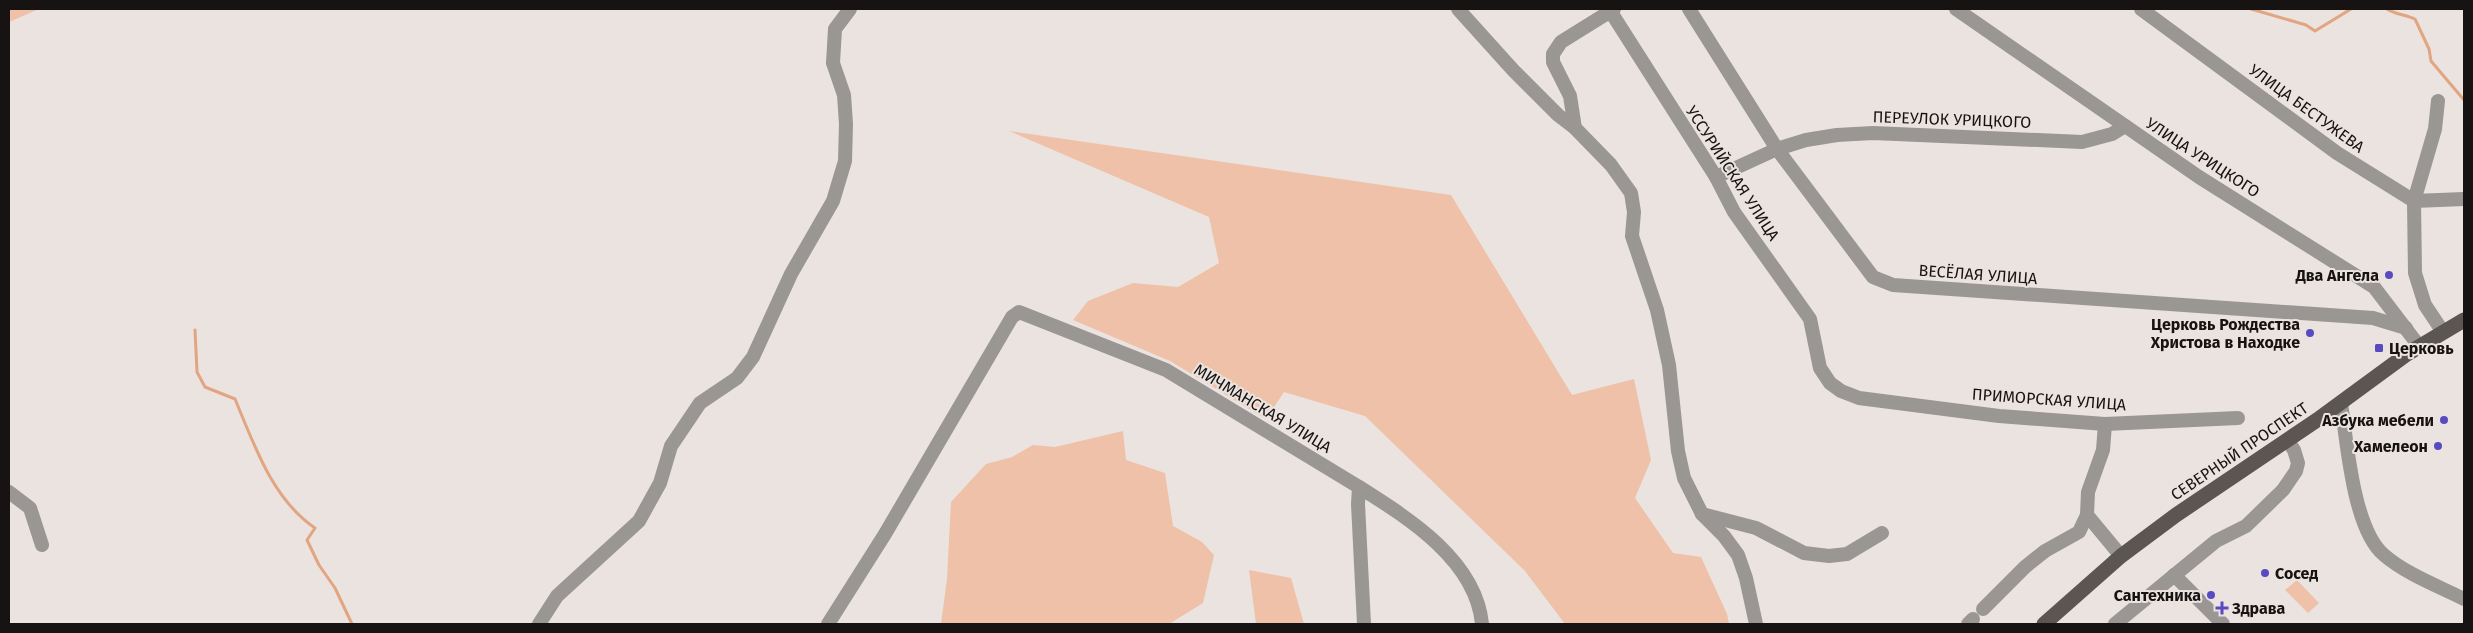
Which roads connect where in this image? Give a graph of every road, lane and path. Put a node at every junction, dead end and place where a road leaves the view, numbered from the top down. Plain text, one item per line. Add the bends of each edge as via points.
1 (850, 9) edge
2 (1458, 9) edge
3 (1612, 9) edge
4 (1689, 9) edge
5 (1956, 9) edge
6 (2141, 9) edge
7 (2438, 101) dead end
8 (2125, 126) junction
9 (1575, 128) junction
10 (1777, 149) junction
11 (1716, 177) junction
12 (2464, 199) edge
13 (2414, 202) junction
14 (2464, 320) edge
15 (2406, 328) junction
16 (2443, 332) junction
17 (2419, 346) junction
18 (1859, 398) joint
19 (2341, 403) junction
20 (2238, 418) dead end
21 (2106, 424) junction
22 (2287, 440) junction
23 (1360, 487) junction
24 (9, 492) edge
25 (1702, 514) junction
26 (2087, 515) junction
27 (1882, 533) dead end
28 (42, 545) dead end
29 (2121, 556) junction
30 (2174, 575) junction
31 (2464, 599) edge
32 (1975, 618) edge
33 (539, 624) edge
34 (828, 624) edge
35 (1364, 624) edge
36 (1482, 624) edge
37 (1756, 624) edge
38 (2044, 624) edge
39 (2115, 624) edge
40 (2223, 624) edge

1 - 33 street via 835,29 833,63 844,95 846,124 845,161 833,201 791,274 753,357 736,378 700,403 670,446 660,483 640,521 557,596
2 - 9 street via 1513,70
3 - 9 street via 1570,35 1553,54 1553,62 1572,105
3 - 11 street, УССУРИЙСКАЯ УЛИЦА
4 - 10 street, ВЕСЁЛАЯ УЛИЦА
5 - 8 street, УЛИЦА УРИЦКОГО
6 - 13 street, УЛИЦА БЕСТУЖЕВА via 2338,153
7 - 13 street via 2435,129
8 - 10 street, ПЕРЕУЛОК УРИЦКОГО via 2112,134 2082,142 1873,133 1806,140
8 - 15 street, УЛИЦА УРИЦКОГО via 2199,177 2374,287
9 - 25 street via 1611,165 1631,193 1634,212 1632,236 1657,310 1669,365 1681,464 1688,490
10 - 11 street, ПЕРЕУЛОК УРИЦКОГО
10 - 15 street, ВЕСЁЛАЯ УЛИЦА via 1873,277 1893,285 2373,318
11 - 18 street, УССУРИЙСКАЯ УЛИЦА via 1734,212 1810,319 1820,368 1830,383
12 - 13 street
13 - 16 street via 2418,290
14 - 16 main road, СЕВЕРНЫЙ ПРОСПЕКТ
15 - 17 street, УЛИЦА УРИЦКОГО
16 - 17 main road, СЕВЕРНЫЙ ПРОСПЕКТ
17 - 19 main road, СЕВЕРНЫЙ ПРОСПЕКТ
18 - 21 street, ПРИМОРСКАЯ УЛИЦА via 2000,416
19 - 22 main road, СЕВЕРНЫЙ ПРОСПЕКТ
19 - 31 street via 2357,506 2376,547 2393,562
20 - 21 street, ПРИМОРСКАЯ УЛИЦА
21 - 26 street via 2103,450 2088,492
22 - 29 main road, СЕВЕРНЫЙ ПРОСПЕКТ
22 - 30 street via 2298,463 2283,490 2246,526 2216,541
23 - 34 street, МИЧМАНСКАЯ УЛИЦА via 1166,370 1019,312 1012,317 885,534
23 - 35 street
23 - 36 street, МИЧМАНСКАЯ УЛИЦА via 1408,518 1440,545 1466,579
24 - 28 street via 30,508
25 - 27 street via 1756,528 1804,553 1829,556 1847,554
25 - 37 street via 1738,555
26 - 29 street
26 - 32 street via 2079,532 2045,551 2025,567
29 - 38 main road, СЕВЕРНЫЙ ПРОСПЕКТ
30 - 39 street
30 - 40 street

